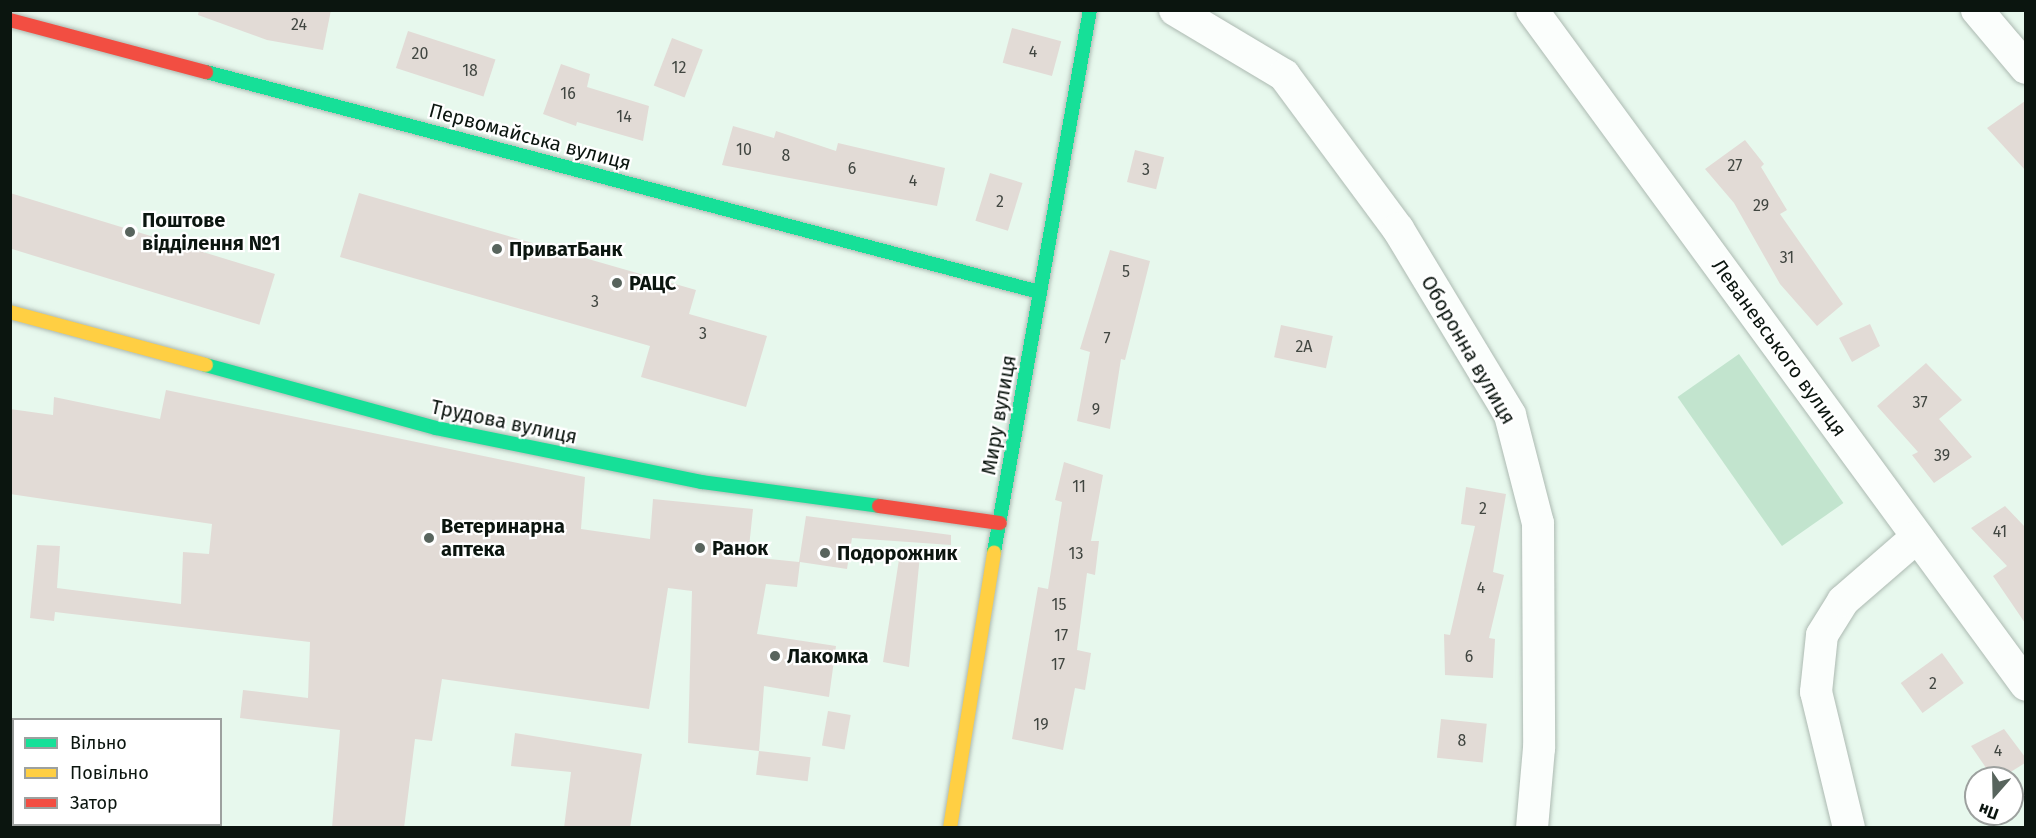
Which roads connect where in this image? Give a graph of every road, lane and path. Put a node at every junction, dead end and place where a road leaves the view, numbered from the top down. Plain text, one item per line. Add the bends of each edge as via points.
1 (1090, 10) edge
2 (1175, 10) edge
3 (1532, 10) edge
4 (1977, 10) edge
5 (10, 20) edge
6 (2025, 68) edge
7 (1040, 292) junction
8 (10, 312) edge
9 (1000, 523) junction
10 (1917, 537) junction
11 (2025, 686) edge
12 (950, 828) edge
13 (1532, 828) edge
14 (1850, 828) edge

1 - 7 street, Миру вулиця
2 - 13 street, Оборонна вулиця via 1284,75 1398,229 1510,415 1538,523 1539,748
3 - 10 street, Леваневського вулиця
4 - 6 street
5 - 7 street, Первомайська вулиця
7 - 9 street, Миру вулиця
8 - 9 street, Трудова вулиця via 436,428 702,482
9 - 12 street, Миру вулиця
10 - 11 street, Леваневського вулиця
10 - 14 street via 1844,601 1822,635 1816,692

